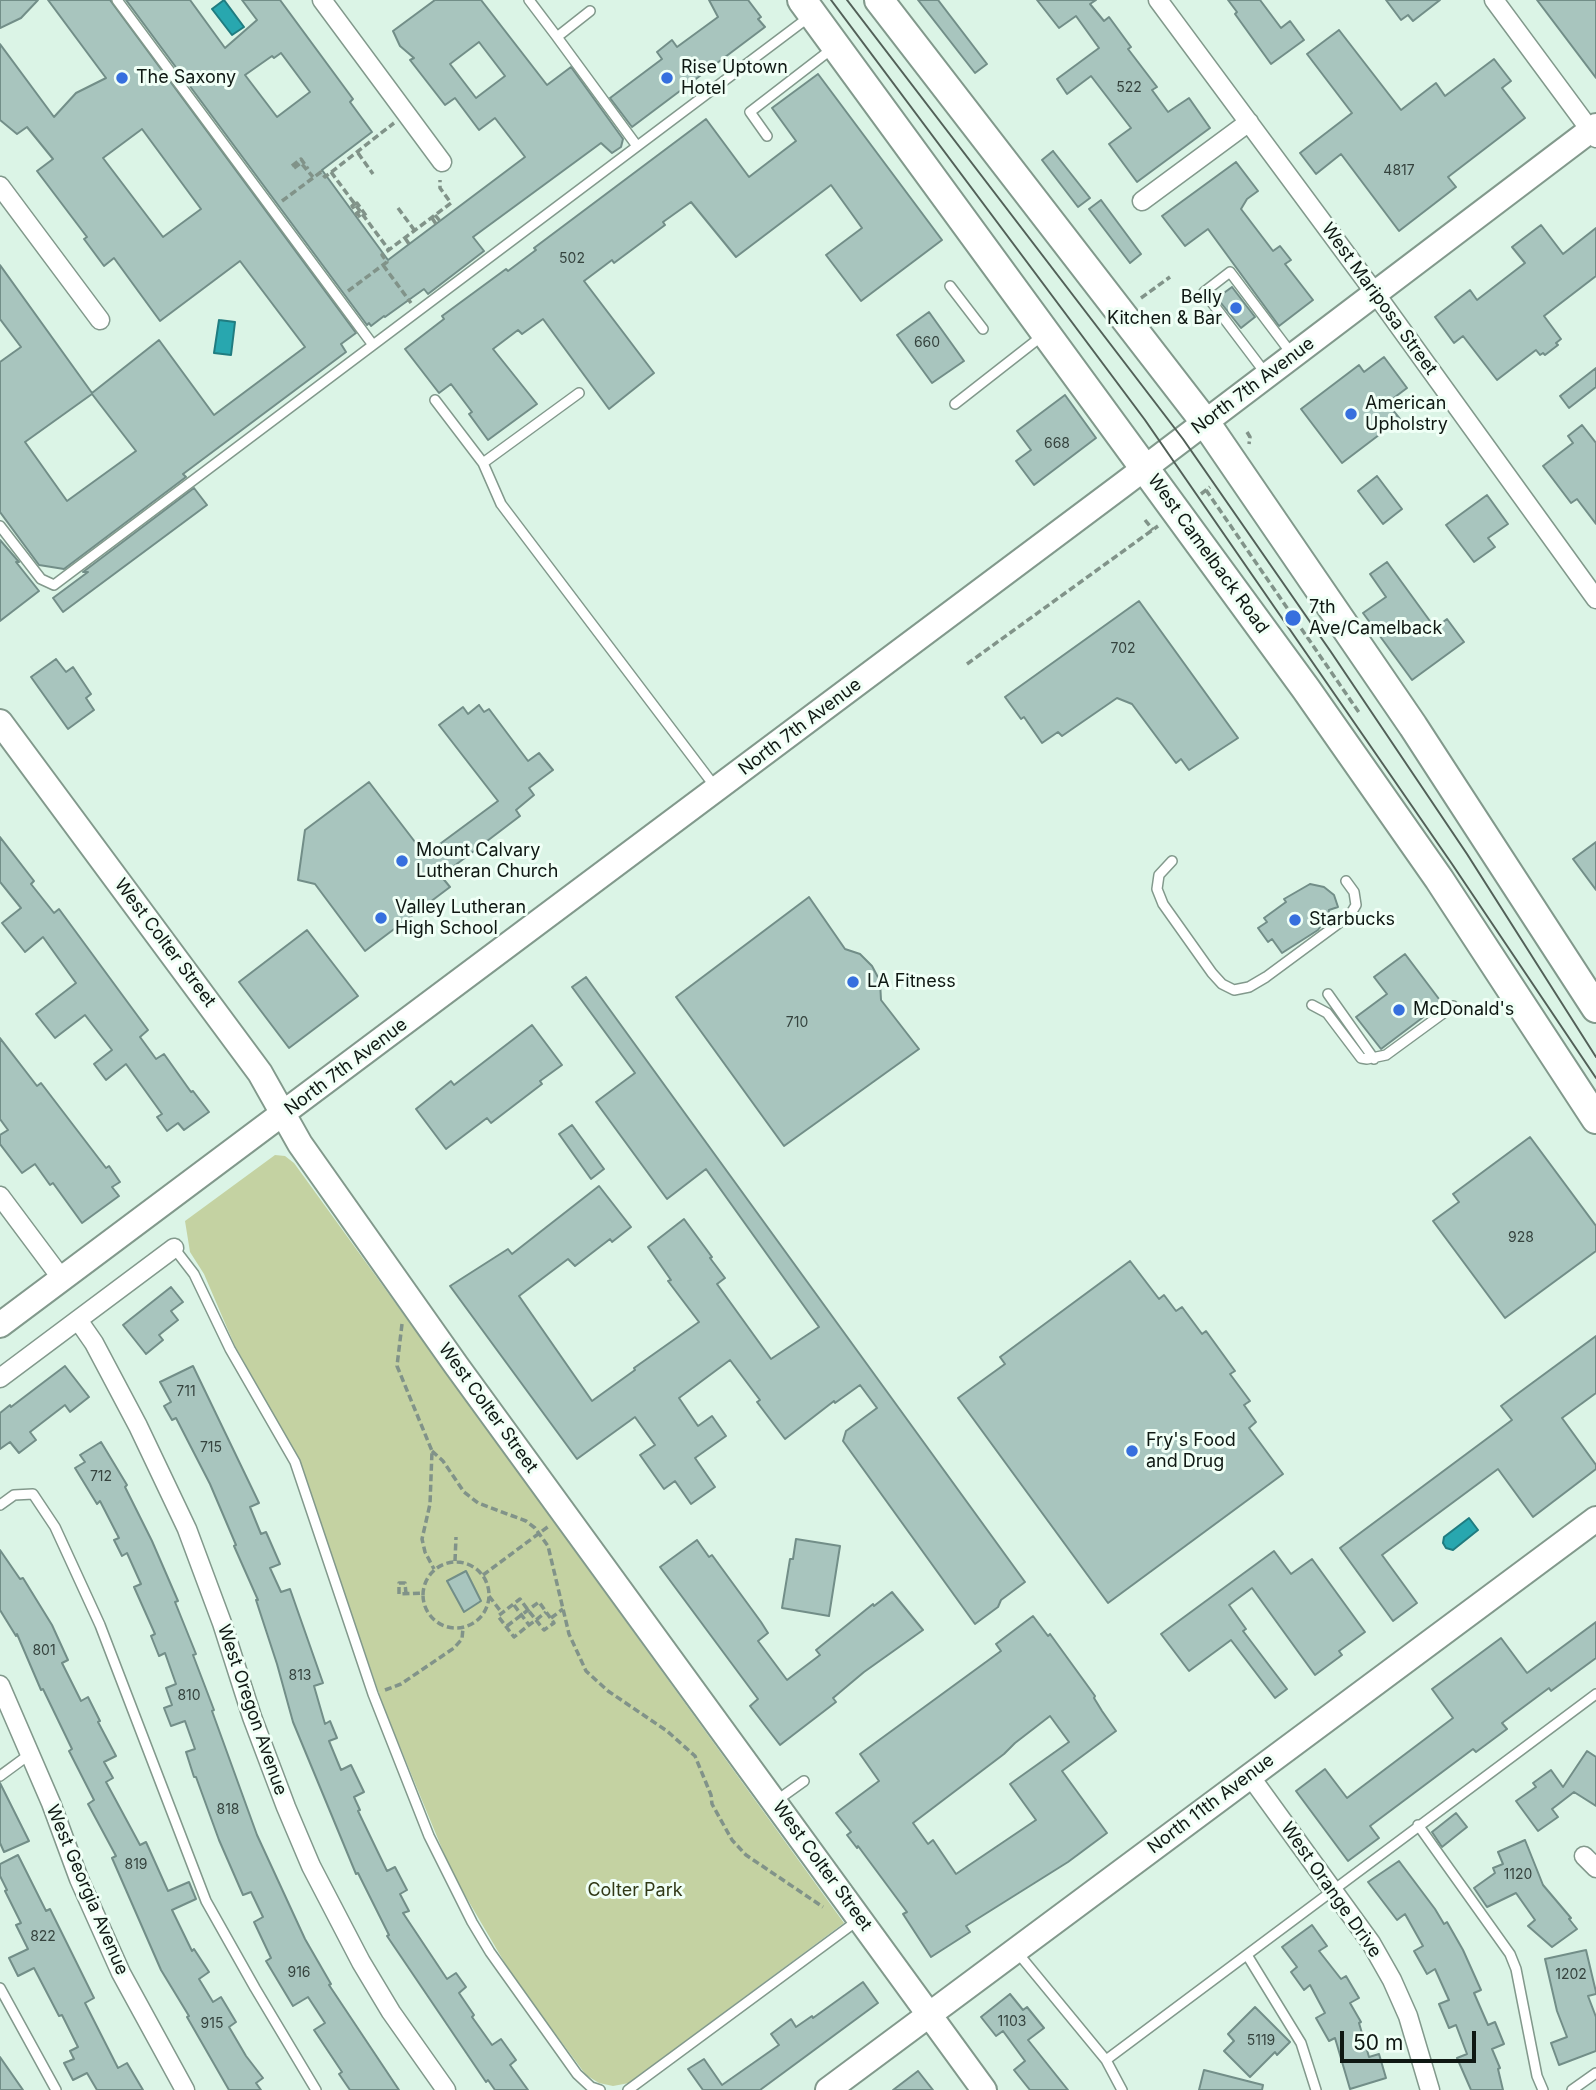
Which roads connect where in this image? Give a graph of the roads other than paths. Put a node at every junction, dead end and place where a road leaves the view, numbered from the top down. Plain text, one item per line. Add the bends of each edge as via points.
1 (117, 0) edge
2 (322, 0) edge
3 (529, 0) edge
4 (879, 0) edge
5 (1158, 0) edge
6 (1494, 0) edge
7 (807, 7) edge
8 (590, 11) dead end
9 (557, 37) junction
10 (836, 46) junction
11 (1249, 122) junction
12 (1594, 131) edge
13 (767, 136) dead end
14 (637, 146) junction
15 (443, 162) road end
16 (0, 186) edge
17 (1142, 201) dead end
18 (950, 286) dead end
19 (1375, 293) junction
20 (100, 320) dead end
21 (983, 329) dead end
22 (1046, 333) junction
23 (373, 345) junction
24 (1293, 356) junction
25 (1267, 376) junction
26 (579, 393) dead end
27 (435, 400) dead end
28 (955, 404) dead end
29 (1205, 422) junction
30 (483, 463) junction
31 (1145, 468) junction
32 (0, 526) edge
33 (1596, 599) edge
34 (0, 722) edge
35 (717, 790) junction
36 (1172, 861) dead end
37 (1346, 881) dead end
38 (1328, 994) dead end
39 (1312, 1005) dead end
40 (1453, 1006) dead end
41 (1596, 1009) edge
42 (1374, 1059) junction
43 (283, 1114) junction
44 (1596, 1119) edge
45 (0, 1196) edge
46 (174, 1248) joint
47 (62, 1279) junction
48 (78, 1320) junction
49 (0, 1325) edge
50 (0, 1378) edge
51 (0, 1505) edge
52 (1596, 1519) edge
53 (0, 1685) edge
54 (1596, 1694) edge
55 (30, 1754) junction
56 (0, 1776) edge
57 (1250, 1776) junction
58 (804, 1782) dead end
59 (775, 1802) junction
60 (1419, 1825) junction
61 (1331, 1890) junction
62 (853, 1924) junction
63 (1016, 1951) junction
64 (1247, 1955) junction
65 (0, 1988) edge
66 (929, 2014) junction
67 (1106, 2060) junction
68 (1596, 2073) edge
69 (56, 2090) edge
70 (185, 2090) edge
71 (316, 2090) edge
72 (446, 2090) edge
73 (600, 2090) edge
74 (628, 2090) edge
75 (828, 2090) edge
76 (984, 2090) edge
77 (1122, 2090) edge
78 (1315, 2090) edge
79 (1430, 2090) edge
80 (1543, 2090) edge
81 (1572, 2090) edge

1 - 23 lane
2 - 15 street
3 - 9 lane
4 - 29 main road
5 - 11 street, West Mariposa Street
6 - 12 street
7 - 10 main road, West Camelback Road
7 - 14 lane
8 - 9 lane
9 - 14 lane
10 - 13 lane via 750,112
10 - 22 main road, West Camelback Road
11 - 17 street
11 - 19 street, West Mariposa Street
12 - 19 street, North 7th Avenue
14 - 23 lane
16 - 20 street
18 - 21 lane
19 - 24 street, North 7th Avenue
19 - 33 street, West Mariposa Street
22 - 28 lane
22 - 31 main road, West Camelback Road
23 - 32 lane via 54,585 41,579
24 - 25 street, North 7th Avenue
24 - 25 lane via 1230,272 1203,292
25 - 29 street, North 7th Avenue
26 - 30 lane
27 - 30 lane
29 - 31 street, North 7th Avenue
29 - 41 main road via 1402,708
30 - 35 lane via 501,504
31 - 35 street, North 7th Avenue
31 - 44 main road, West Camelback Road via 1364,770
34 - 43 street, West Colter Street via 261,1073
35 - 43 street, North 7th Avenue
36 - 37 lane via 1159,875 1157,889 1163,904 1212,973 1234,990 1266,977 1350,915 1356,905
38 - 42 lane
39 - 42 lane via 1327,1013 1361,1058
40 - 42 lane
43 - 47 street, North 7th Avenue
43 - 59 street, West Colter Street via 565,1515
45 - 47 street
46 - 48 street
46 - 73 lane via 194,1274 230,1349 295,1462 373,1694 429,1836 472,1922 577,2074
47 - 49 street, North 7th Avenue
48 - 50 street
48 - 72 street, West Oregon Avenue via 138,1426 187,1529 311,1866 391,2012
51 - 71 lane via 13,1495 33,1494 55,1527 100,1625 206,1901
52 - 57 street, North 11th Avenue
53 - 55 street, West Georgia Avenue
54 - 60 lane
55 - 56 lane
55 - 70 street, West Georgia Avenue via 116,1961
57 - 61 street, West Orange Drive
57 - 63 street, North 11th Avenue
58 - 59 lane
59 - 62 street, West Colter Street
60 - 61 lane
60 - 80 lane via 1510,1954
61 - 64 lane
61 - 79 street, West Orange Drive via 1392,1980
62 - 66 street, West Colter Street
62 - 74 lane
63 - 66 street, North 11th Avenue
63 - 67 lane
64 - 67 lane
64 - 78 lane via 1301,2043
65 - 69 lane
66 - 75 street, North 11th Avenue
66 - 76 street, West Colter Street
67 - 77 lane
68 - 81 lane

